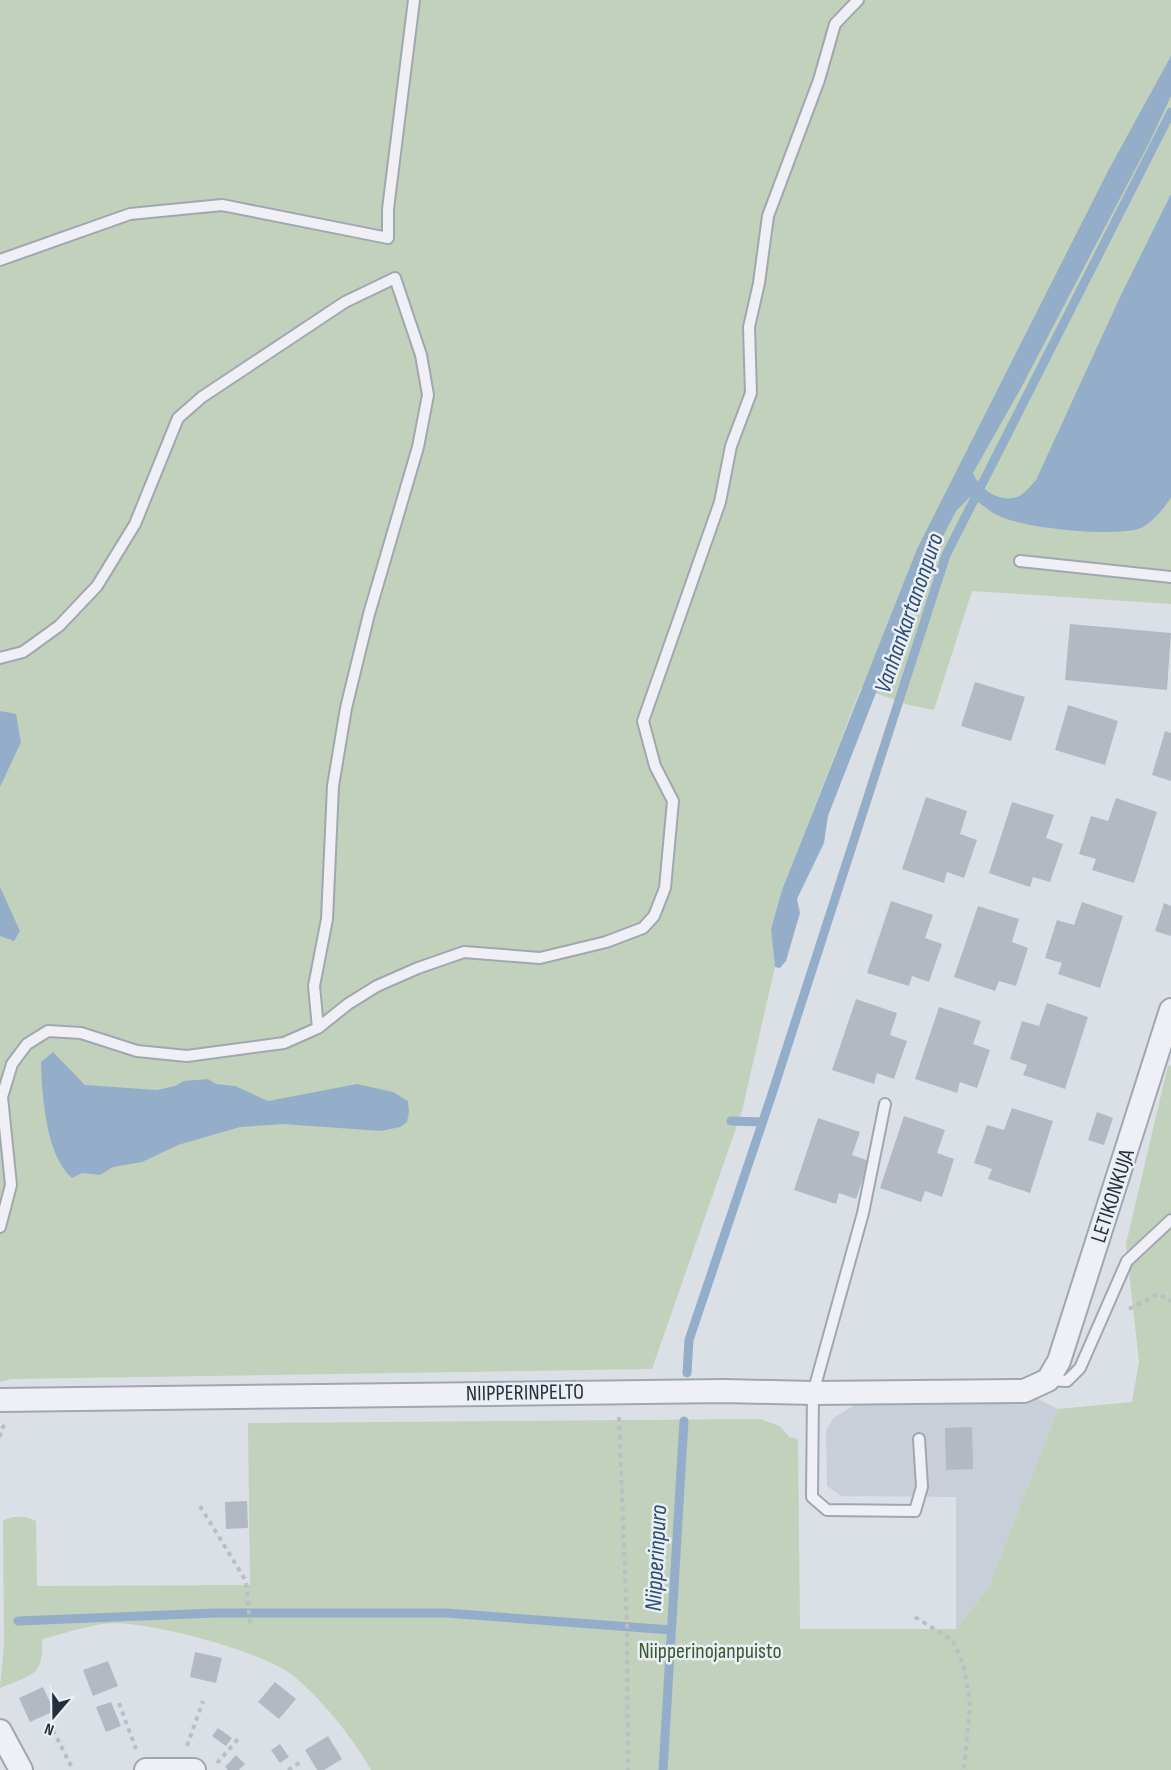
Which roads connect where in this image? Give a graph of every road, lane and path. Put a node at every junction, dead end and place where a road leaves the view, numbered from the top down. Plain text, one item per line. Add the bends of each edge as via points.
1 (414, 0) edge
2 (858, 0) edge
3 (0, 260) edge
4 (1020, 561) dead end
5 (1171, 577) edge
6 (0, 658) edge
7 (1171, 1010) edge
8 (318, 1028) junction
9 (885, 1104) dead end
10 (1171, 1220) edge
11 (0, 1227) edge
12 (1171, 1301) edge
13 (1099, 1325) junction
14 (1048, 1380) junction
15 (813, 1393) junction
16 (0, 1400) edge
17 (619, 1413) dead end
18 (919, 1439) dead end
19 (200, 1506) dead end
20 (915, 1617) dead end
21 (250, 1623) dead end
22 (203, 1701) dead end
23 (119, 1702) dead end
24 (53, 1730) dead end
25 (0, 1731) edge
26 (238, 1739) dead end
27 (302, 1761) dead end
28 (142, 1764) edge
29 (187, 1769) edge
30 (21, 1770) edge
31 (73, 1770) edge
32 (211, 1770) edge
33 (288, 1770) edge
34 (628, 1770) edge
35 (964, 1770) edge

1 - 3 lane via 387,209 388,238 222,205 130,214
2 - 8 lane via 835,24 819,80 768,216 749,327 751,393 731,446 720,502 643,721 655,766 673,801 665,888 654,916 643,928 606,942 540,957 464,952 377,986
4 - 5 lane
6 - 8 lane via 23,652 59,626 97,586 135,524 178,418 202,397 345,302 395,278 421,355 429,395 346,708 333,786 327,919 314,986
7 - 14 street, LETIKONKUJA via 1107,1217 1059,1361
8 - 11 lane via 284,1043 187,1056 137,1051 81,1033 48,1032 27,1044 12,1064 2,1097 11,1185
9 - 15 lane via 863,1213
10 - 13 lane via 1127,1261
12 - 13 path via 1158,1294
13 - 14 lane via 1080,1368 1067,1381
14 - 15 street, NIIPPERINPELTO via 1024,1391
15 - 16 street, NIIPPERINPELTO
15 - 18 lane via 812,1497 827,1510 915,1511 922,1487
17 - 34 path
19 - 21 path via 246,1581
20 - 35 path via 952,1640 963,1663 970,1704
22 - 29 path
23 - 28 path
24 - 31 path
25 - 30 street
26 - 32 path
27 - 33 path
28 - 29 street

